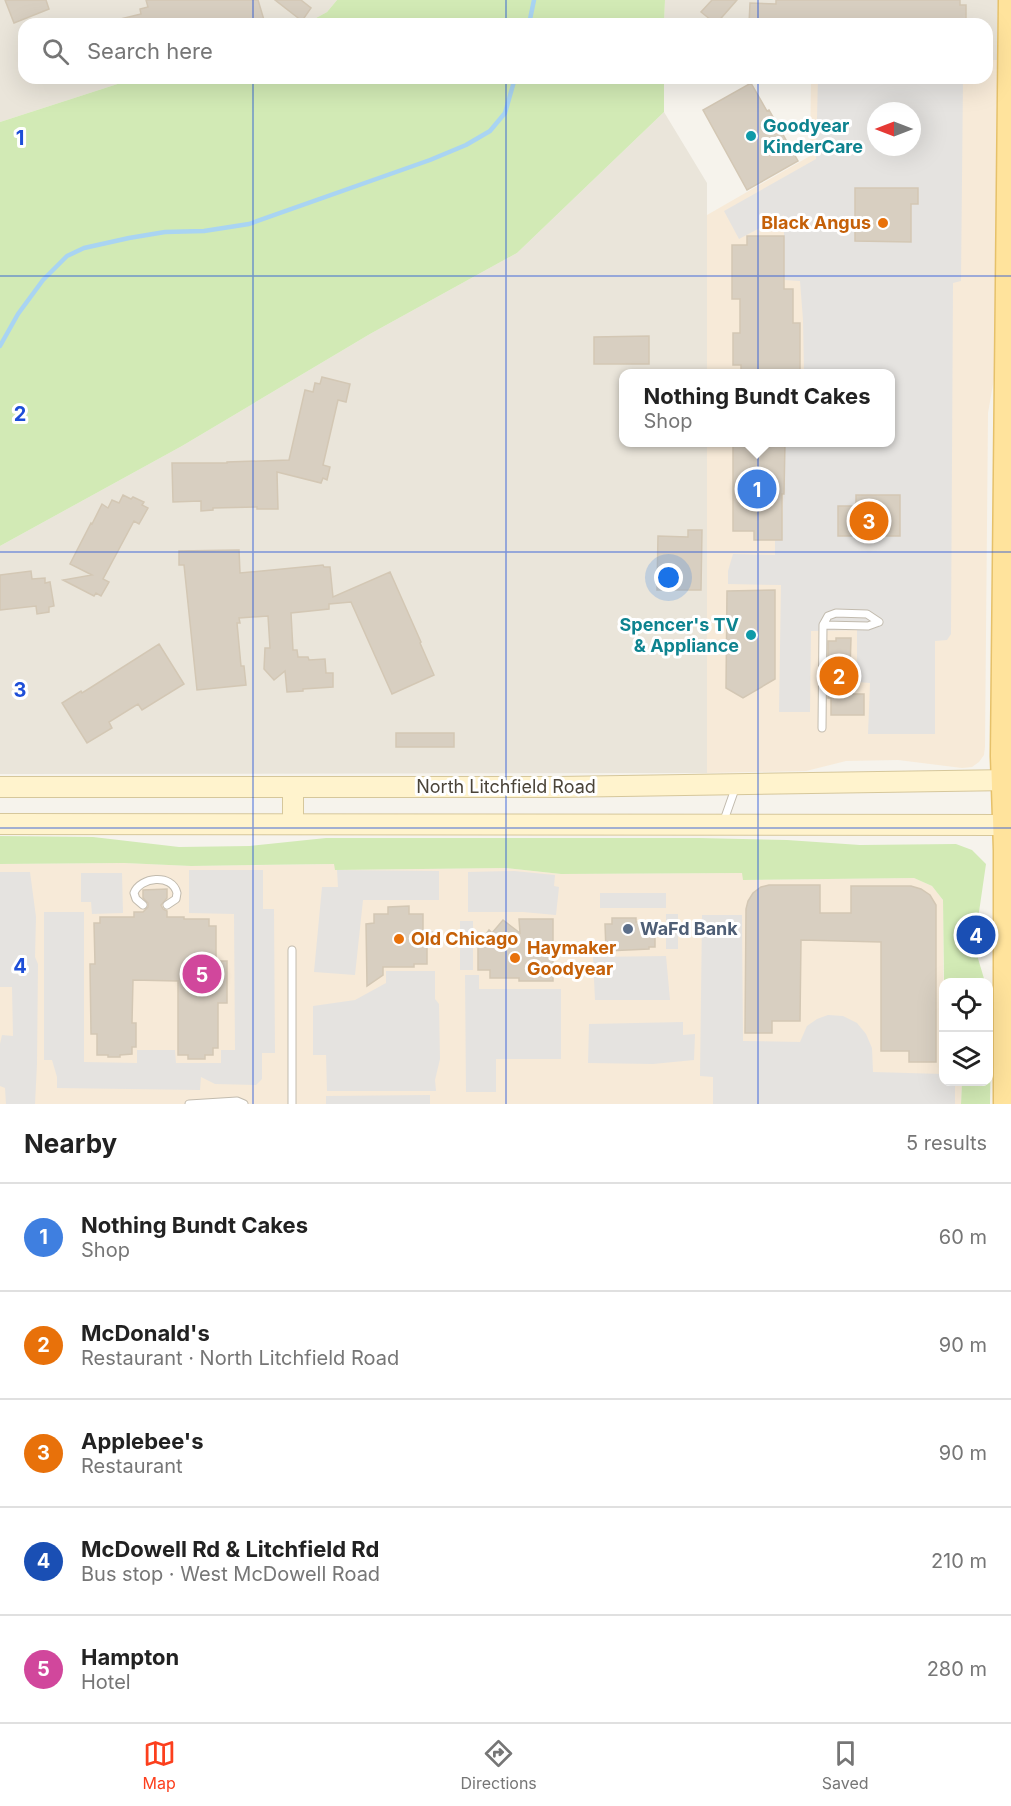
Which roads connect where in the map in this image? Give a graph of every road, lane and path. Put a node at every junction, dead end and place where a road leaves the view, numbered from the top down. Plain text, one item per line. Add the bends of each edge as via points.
1 (1010, 0) edge
2 (1009, 303) edge
3 (823, 625) junction
4 (822, 728) dead end
5 (1006, 780) edge
6 (737, 783) junction
7 (293, 788) junction
8 (4, 789) edge
9 (0, 824) edge
10 (293, 824) junction
11 (723, 825) junction
12 (1007, 825) edge
13 (143, 905) dead end
14 (167, 905) dead end
15 (292, 950) dead end
16 (189, 1104) edge
17 (244, 1104) edge
18 (290, 1104) edge
19 (1005, 1104) edge

1 - 2 main road
2 - 5 main road
3 - 3 lane via 868,626 879,622 867,614 836,613 828,616
3 - 4 lane
5 - 6 main road, North Litchfield Road
5 - 12 main road
6 - 7 main road, North Litchfield Road
6 - 11 lane
7 - 8 main road, North Litchfield Road
7 - 10 main road
9 - 10 main road, North Litchfield Road
10 - 11 main road, North Litchfield Road
11 - 12 main road, North Litchfield Road
12 - 19 main road
13 - 14 lane via 134,893 136,888 145,881 168,881 177,892 176,899
15 - 18 lane
16 - 17 lane

